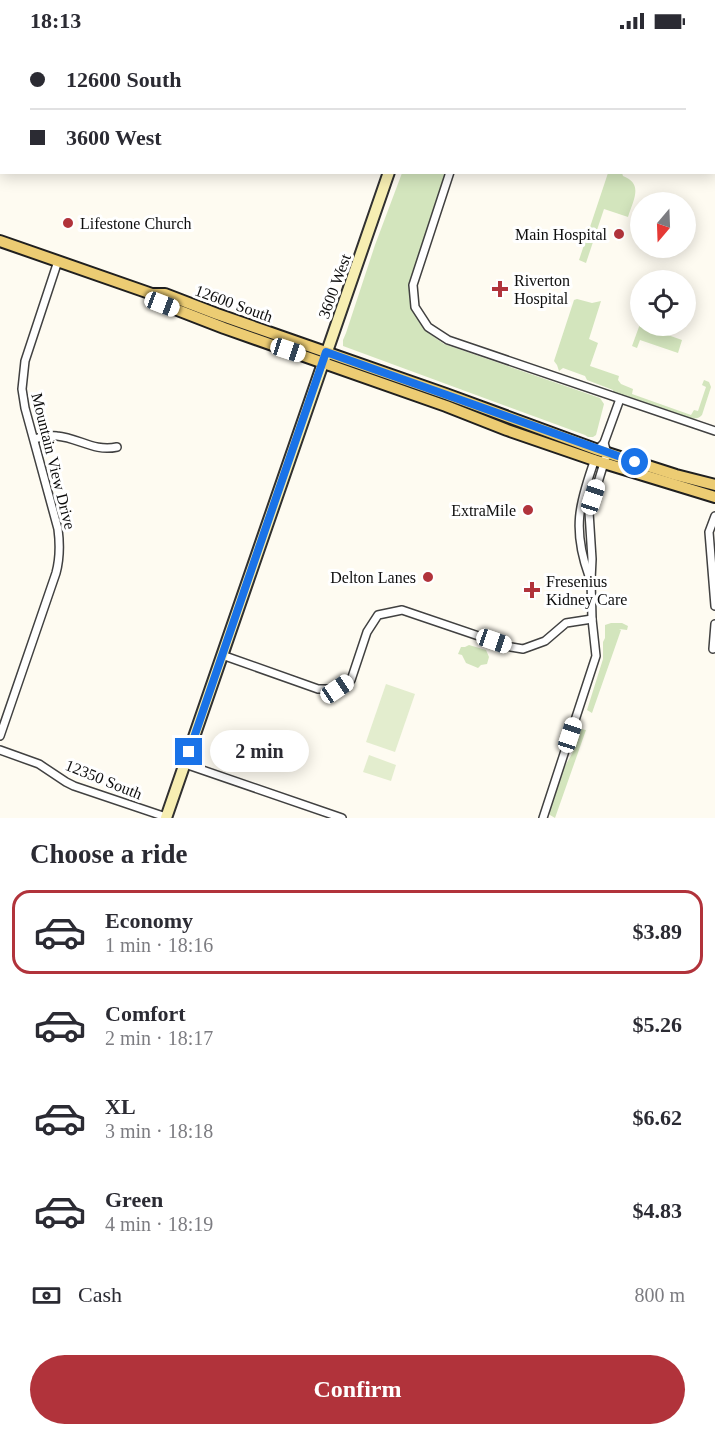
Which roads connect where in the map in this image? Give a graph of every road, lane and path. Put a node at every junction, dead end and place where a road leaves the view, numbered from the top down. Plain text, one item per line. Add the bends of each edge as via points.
1 (388, 174) edge
2 (449, 174) edge
3 (0, 242) edge
4 (58, 261) junction
5 (325, 357) junction
6 (620, 399) junction
7 (715, 431) edge
8 (34, 439) junction
9 (117, 447) dead end
10 (601, 454) junction
11 (715, 484) edge
12 (715, 497) edge
13 (715, 516) edge
14 (591, 580) junction
15 (715, 606) edge
16 (592, 619) junction
17 (715, 624) edge
18 (713, 649) dead end
19 (222, 655) junction
20 (0, 736) edge
21 (0, 750) edge
22 (184, 764) junction
23 (166, 818) edge
24 (342, 818) edge
25 (543, 818) edge

1 - 5 main road, 3600 West
2 - 6 street via 412,285 415,307 428,327 448,340
3 - 4 main road, 12600 South
4 - 5 main road, 12600 South via 152,294 162,304 224,328
4 - 8 street, Mountain View Drive via 23,370 23,399
5 - 10 main road, 12600 South
5 - 19 main road, 3600 West
6 - 7 street
6 - 10 street
8 - 9 street via 57,436 98,448
8 - 20 street, Mountain View Drive via 58,529 59,559
10 - 11 main road, 12600 South
10 - 12 main road, 12600 South
10 - 14 street via 589,512
10 - 14 street via 579,510 580,550
13 - 15 street via 710,532
14 - 16 street
16 - 19 street via 566,623 544,641 523,650 402,610 378,615 367,632 351,680 337,689 318,689
16 - 25 street via 596,656
17 - 18 street
19 - 22 main road, 3600 West
21 - 23 street, 12350 South via 39,764 74,786
22 - 23 main road, 3600 West
22 - 24 street

